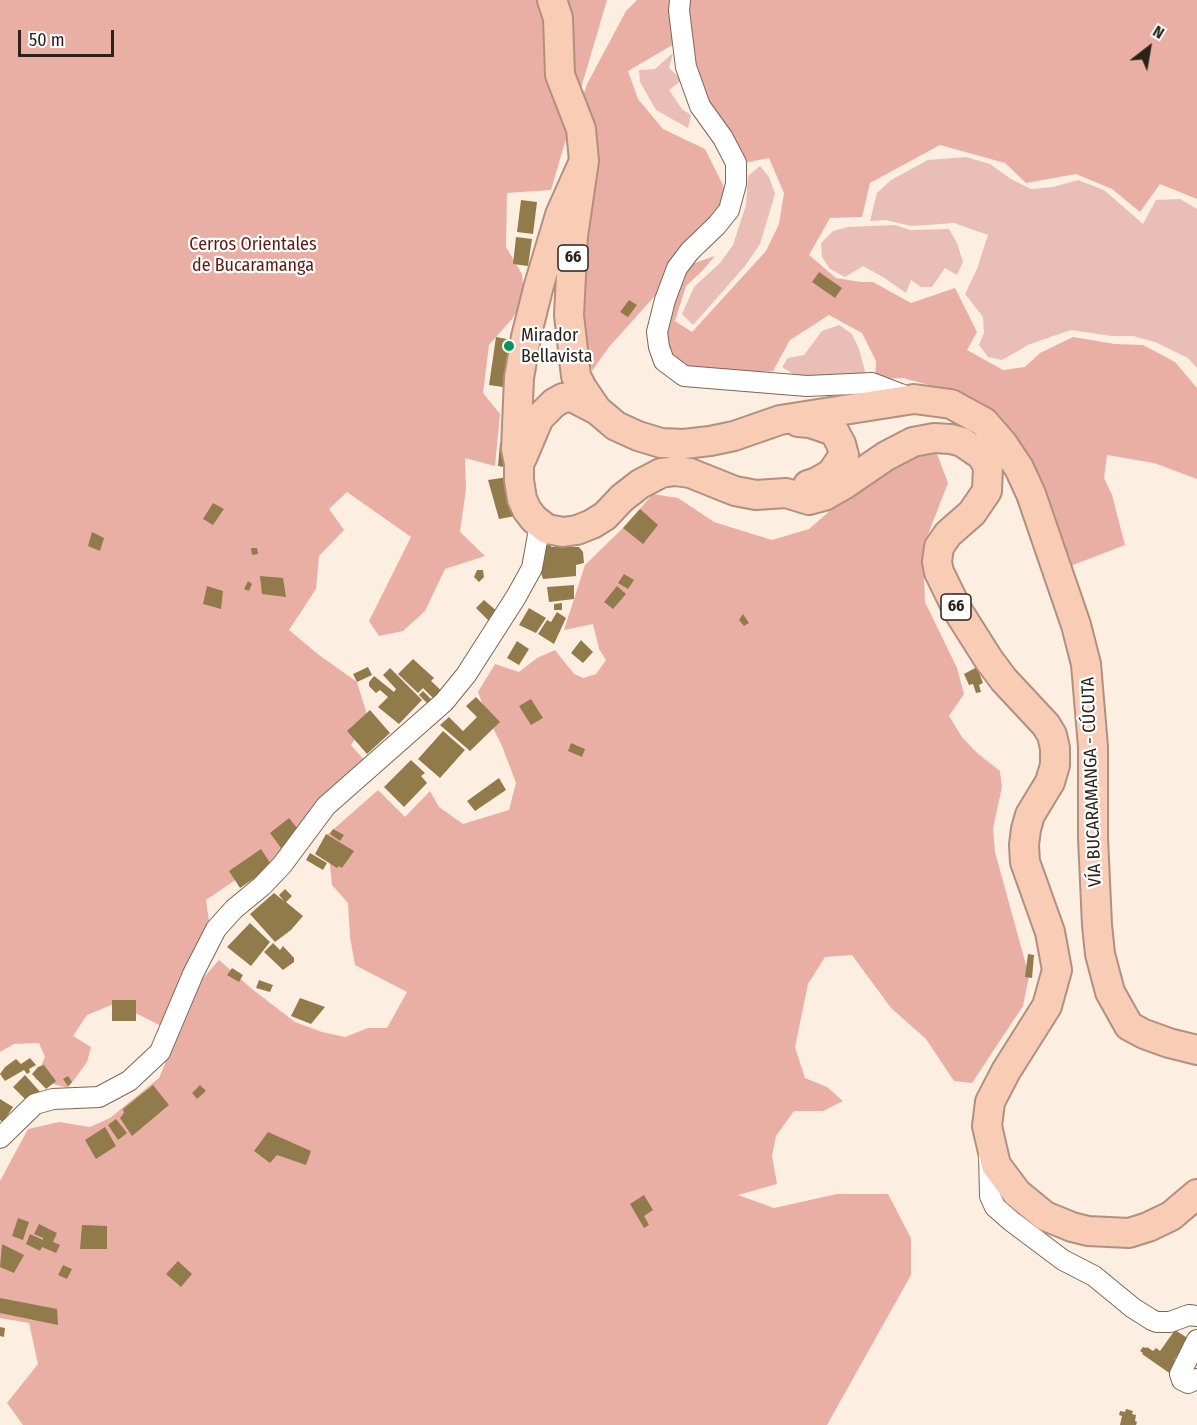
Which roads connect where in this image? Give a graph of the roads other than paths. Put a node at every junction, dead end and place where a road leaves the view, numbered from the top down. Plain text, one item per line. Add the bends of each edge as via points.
1 (552, 0) edge
2 (680, 0) edge
3 (584, 161) junction
4 (914, 399) junction
5 (597, 410) junction
6 (780, 420) junction
7 (519, 462) junction
8 (786, 493) junction
9 (540, 524) junction
10 (1197, 1050) edge
11 (0, 1138) edge
12 (990, 1143) junction
13 (1197, 1194) edge
14 (1197, 1316) edge
15 (1197, 1340) edge
16 (1197, 1379) edge

1 - 3 highway, 66 via 558,18 560,75 581,129
2 - 4 street via 686,67 700,106 736,163 736,184 729,210 677,268 657,332 664,362 684,376 807,386 872,383
3 - 5 highway, VÍA BUCARAMANGA - CÚCUTA / 66 via 573,236 570,325 576,376
3 - 7 highway, 66 via 560,215 526,337 519,378
4 - 6 highway, VÍA BUCARAMANGA - CÚCUTA / 66
4 - 10 highway, VÍA BUCARAMANGA - CÚCUTA / 66 via 951,404 984,422 1019,468 1031,494 1086,663 1093,747 1097,925 1110,992 1129,1026 1168,1043
5 - 6 highway, VÍA BUCARAMANGA - CÚCUTA / 66 via 616,426 661,443 710,441
5 - 7 highway via 573,397 554,403 539,418
6 - 8 highway via 810,423 834,431 844,455 824,478
7 - 9 highway, 66 via 522,499
8 - 9 highway, VÍA BUCARAMANGA - CÚCUTA / 66 via 756,495 735,491 675,471 640,484 605,516 577,530 563,532
8 - 12 highway, VÍA BUCARAMANGA - CÚCUTA / 66 via 809,500 824,496 886,456 913,442 934,438 962,442 981,455 988,466 987,491 972,513 948,534 939,547 937,562 958,611 995,669 1052,735 1055,765 1050,782 1030,814 1024,845 1025,862 1050,932 1057,970 1047,1006 990,1102
9 - 11 street via 531,568 466,675 444,702 326,806 282,865 216,930 160,1052 129,1081 99,1098 53,1099 35,1104
12 - 13 highway, VÍA BUCARAMANGA - CÚCUTA / 66 via 996,1165 1017,1194 1045,1216 1088,1231 1129,1233 1149,1227 1171,1216
12 - 14 street via 990,1196 995,1208 1152,1320 1170,1322
15 - 16 street via 1180,1374 1188,1383

